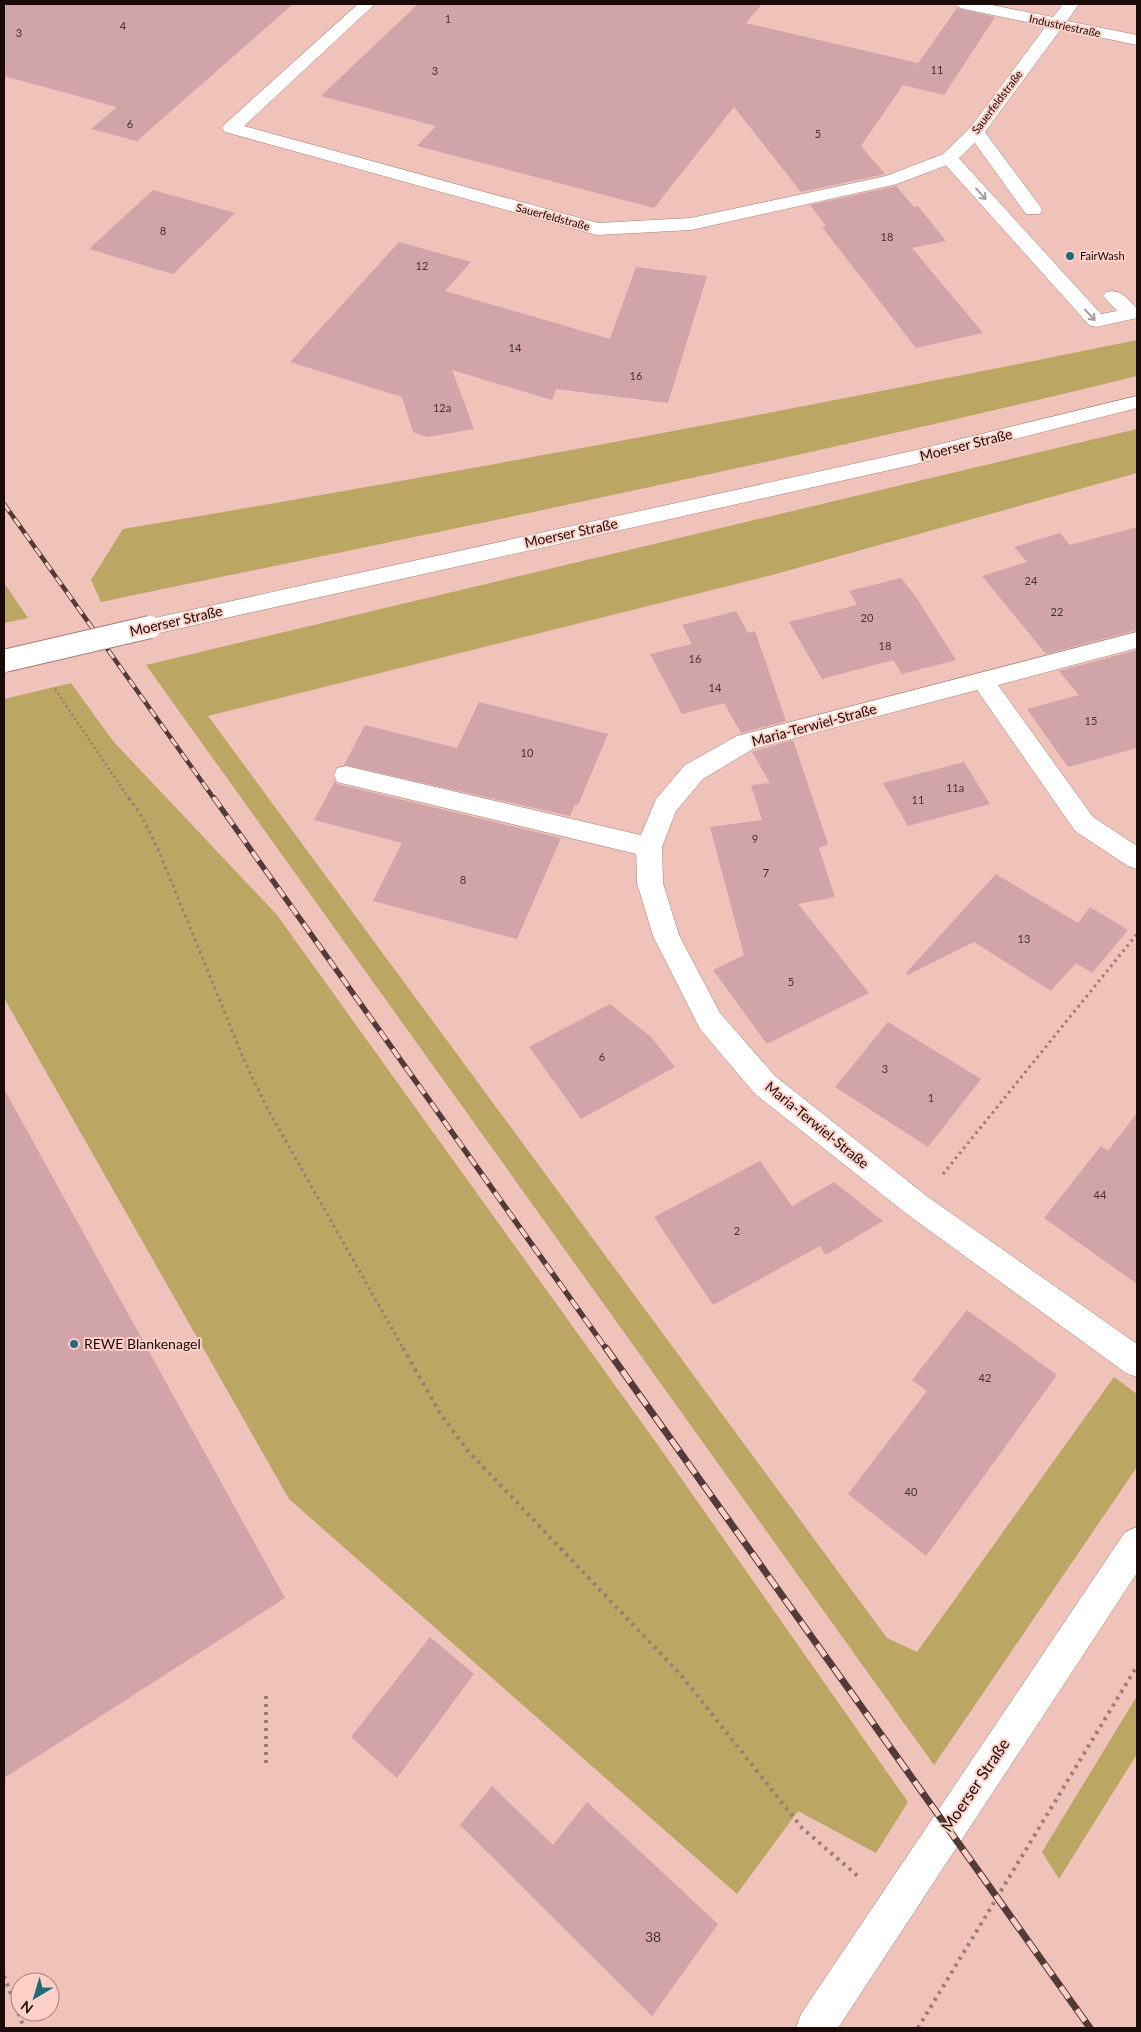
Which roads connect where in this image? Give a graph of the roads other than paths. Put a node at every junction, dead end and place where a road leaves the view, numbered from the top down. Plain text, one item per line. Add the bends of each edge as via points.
1 (367, 4) edge
2 (964, 4) edge
3 (1071, 4) edge
4 (1058, 25) junction
5 (1137, 40) edge
6 (976, 132) junction
7 (949, 158) junction
8 (1033, 210) dead end
9 (1113, 296) dead end
10 (1137, 402) edge
11 (1137, 640) edge
12 (4, 661) edge
13 (982, 680) junction
14 (346, 775) dead end
15 (649, 847) junction
16 (1137, 859) edge
17 (1137, 1362) edge
18 (1137, 1544) edge
19 (814, 2028) edge

1 - 7 street, Sauerfeldstraße via 231,128 597,229 691,224 891,180
2 - 4 street, Industriestraße
3 - 4 street, Sauerfeldstraße
4 - 5 street, Industriestraße
4 - 6 street, Sauerfeldstraße
6 - 7 street, Sauerfeldstraße
6 - 8 street
7 -> 9 street via 1096,321 1130,314
10 - 12 street, Moerser Straße, bridge via 912,458
11 - 13 street, Maria-Terwiel-Straße
13 - 15 street, Maria-Terwiel-Straße via 746,742 694,772 665,806
13 - 16 street via 1084,824
14 - 15 street
15 - 17 street, Maria-Terwiel-Straße via 650,883 666,936 710,1021 765,1084 918,1206
18 - 19 street, Moerser Straße

